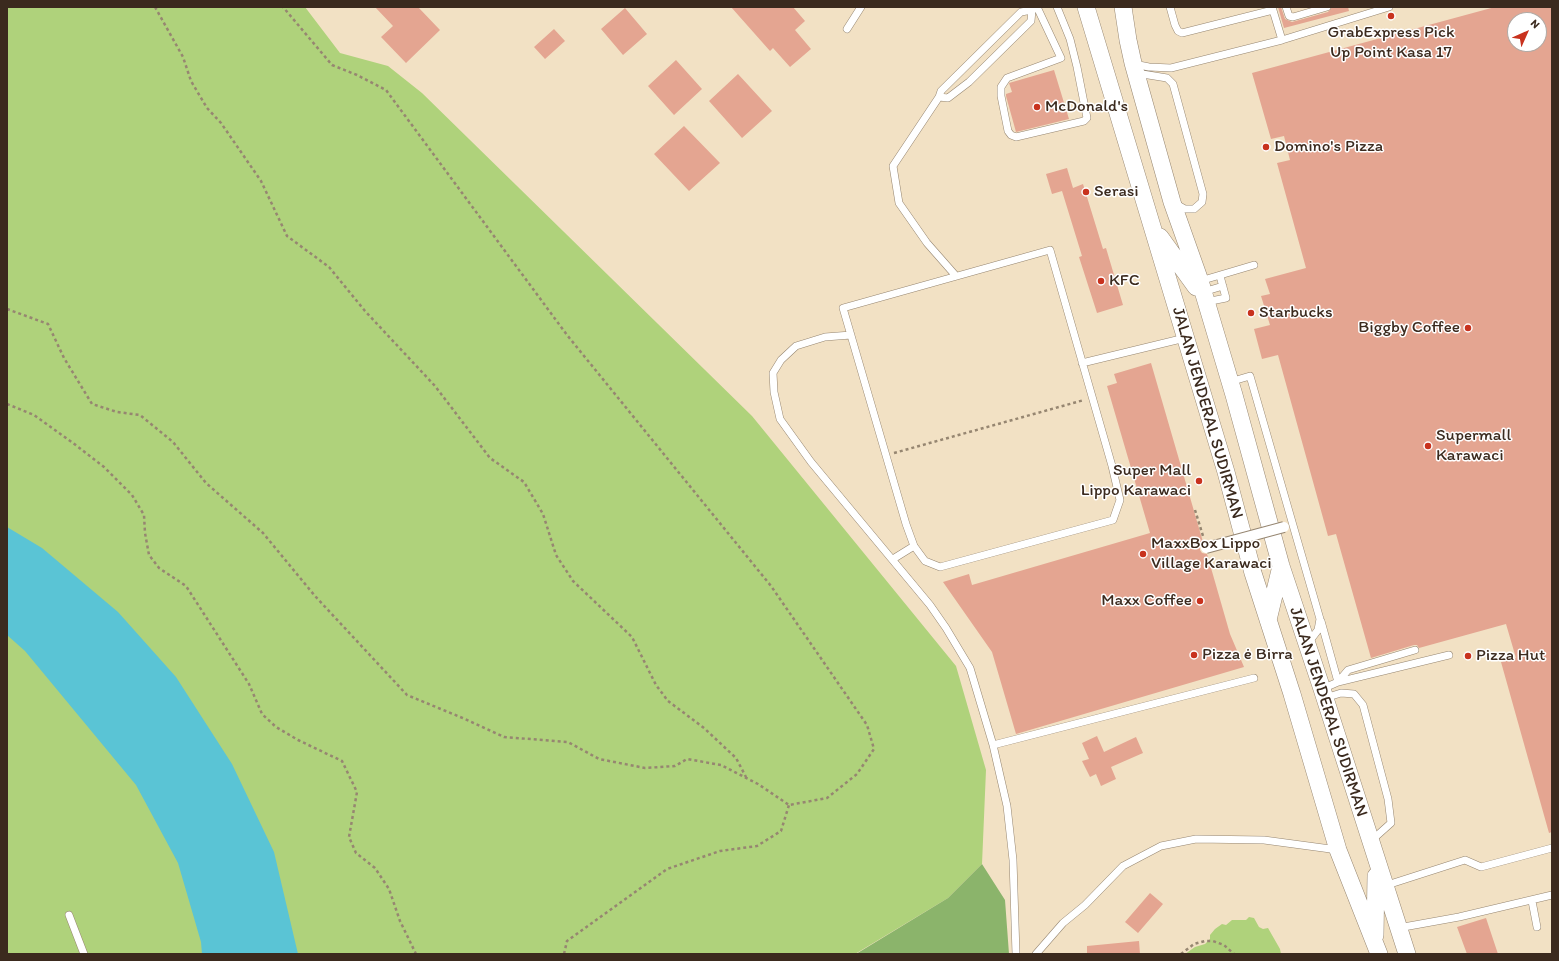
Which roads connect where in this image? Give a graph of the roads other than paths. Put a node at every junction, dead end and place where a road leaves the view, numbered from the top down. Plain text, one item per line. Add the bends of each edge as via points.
1 (861, 7) edge
2 (1057, 7) edge
3 (1086, 7) edge
4 (1123, 7) edge
5 (1170, 7) edge
6 (1286, 7) edge
7 (1327, 7) edge
8 (1389, 7) edge
9 (1035, 8) edge
10 (1273, 8) edge
11 (847, 29) dead end
12 (1282, 40) junction
13 (1134, 68) junction
14 (939, 97) junction
15 (1172, 202) junction
16 (1152, 225) junction
17 (1254, 265) dead end
18 (956, 276) junction
19 (1220, 276) junction
20 (1223, 286) junction
21 (1203, 291) junction
22 (851, 336) junction
23 (1186, 338) junction
24 (1082, 363) junction
25 (1284, 527) dead end
26 (914, 546) junction
27 (1206, 548) road end
28 (893, 559) junction
29 (1281, 566) junction
30 (1320, 619) junction
31 (1268, 620) junction
32 (1307, 644) junction
33 (1415, 650) dead end
34 (1448, 655) dead end
35 (1254, 678) dead end
36 (1338, 682) junction
37 (1323, 693) junction
38 (993, 745) junction
39 (1370, 841) junction
40 (1552, 848) edge
41 (1338, 850) junction
42 (1377, 864) junction
43 (1384, 886) junction
44 (1552, 895) edge
45 (1532, 901) junction
46 (69, 915) dead end
47 (1397, 928) junction
48 (1537, 928) dead end
49 (1377, 949) edge
50 (84, 954) edge
51 (1016, 954) edge
52 (1036, 954) edge
53 (1407, 954) edge

1 - 11 lane
2 - 9 lane via 1070,39 1087,118 1016,137 1008,131 1001,87 1007,78 1061,58
3 - 16 street, JALAN JENDERAL SUDIRMAN
4 - 13 street, JALAN JENDERAL SUDIRMAN
5 - 10 lane via 1175,26 1182,33
6 - 7 lane via 1289,16 1293,17
8 - 12 lane
9 - 14 lane via 1021,12 941,91
9 - 14 lane via 1031,21 969,82 948,98
10 - 12 lane
12 - 13 lane via 1171,68
13 - 15 street, JALAN JENDERAL SUDIRMAN
13 - 15 lane via 1167,78 1174,84 1203,194 1202,202 1194,209 1185,209
14 - 18 lane via 894,166 899,203 927,243
15 - 21 street, JALAN JENDERAL SUDIRMAN
16 - 21 street
16 - 23 street, JALAN JENDERAL SUDIRMAN
17 - 19 lane
18 - 22 lane via 843,308
18 - 24 lane via 1050,250
19 - 20 lane
19 - 21 lane
20 - 21 lane
20 - 30 lane via 1226,298 1211,301 1233,381 1250,376
21 - 29 street, JALAN JENDERAL SUDIRMAN
22 - 26 lane
22 - 28 lane via 825,337 796,346 781,360 773,373 774,392 780,420 811,462
23 - 24 lane
23 - 31 street, JALAN JENDERAL SUDIRMAN
24 - 26 lane via 1118,486 1120,500 1113,520 940,567 925,560
25 - 27 street, bridge
26 - 28 lane
28 - 38 lane via 942,622 970,668
29 - 31 street
29 - 32 street, JALAN JENDERAL SUDIRMAN
30 - 32 lane via 1318,630
30 - 36 lane
31 - 41 street, JALAN JENDERAL SUDIRMAN
32 - 37 street, JALAN JENDERAL SUDIRMAN
33 - 36 lane via 1348,670
34 - 36 lane
35 - 38 lane
36 - 37 lane
37 - 39 street, JALAN JENDERAL SUDIRMAN
37 - 39 lane via 1354,694 1362,705 1388,800 1391,823
38 - 51 lane via 1007,806 1012,852
39 - 42 street, JALAN JENDERAL SUDIRMAN
40 - 43 lane via 1481,867 1466,860
41 - 49 street, JALAN JENDERAL SUDIRMAN
41 - 52 lane via 1256,840 1196,839 1161,846 1123,866 1085,905 1063,923
42 - 43 street, JALAN JENDERAL SUDIRMAN
42 - 49 street
43 - 47 street, JALAN JENDERAL SUDIRMAN
44 - 45 lane
45 - 47 lane
45 - 48 lane
46 - 50 lane
47 - 53 street, JALAN JENDERAL SUDIRMAN

